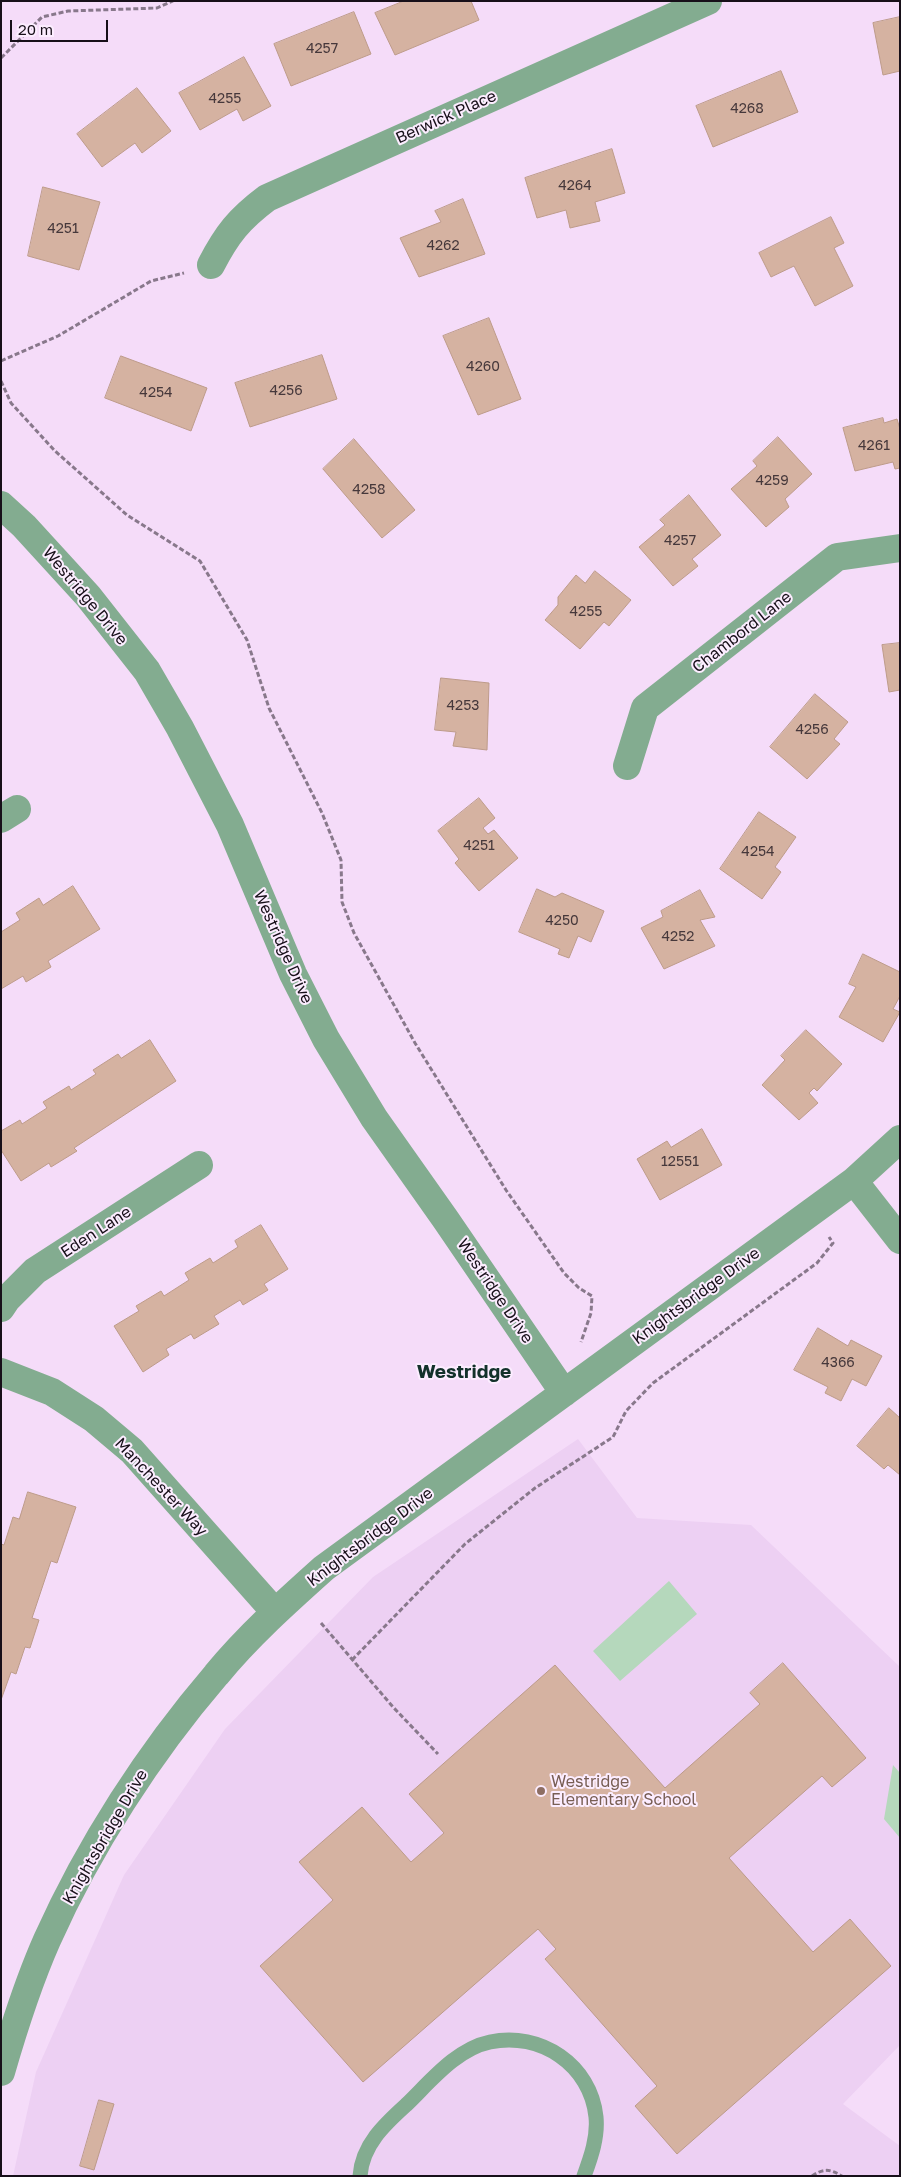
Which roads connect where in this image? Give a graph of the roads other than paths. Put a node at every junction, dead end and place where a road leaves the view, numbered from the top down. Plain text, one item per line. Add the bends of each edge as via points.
1 (708, 1) edge
2 (211, 266) road end
3 (1, 505) edge
4 (900, 548) edge
5 (627, 766) dead end
6 (900, 1140) edge
7 (199, 1165) dead end
8 (854, 1181) junction
9 (900, 1240) edge
10 (1, 1308) edge
11 (1, 1372) edge
12 (564, 1393) junction
13 (275, 1612) junction
14 (1, 2072) edge
15 (360, 2176) edge
16 (584, 2176) edge

1 - 2 street, Berwick Place via 267,198 247,213 226,237
3 - 12 street, Westridge Drive via 88,596 148,672 230,825 293,974 326,1040 374,1118
4 - 5 street, Chambord Lane via 836,557 645,708
6 - 8 street, Knightsbridge Drive
7 - 10 street, Eden Lane via 35,1271
8 - 9 street
8 - 12 street, Knightsbridge Drive
11 - 13 street, Manchester Way via 52,1392 94,1419 126,1446
12 - 13 street, Knightsbridge Drive via 324,1568
13 - 14 street, Knightsbridge Drive via 216,1674 164,1739 84,1866 44,1948 17,2016
15 - 16 lane via 370,2144 382,2127 451,2062 470,2049 509,2039 529,2041 553,2050 570,2062 588,2087 596,2116 595,2142

